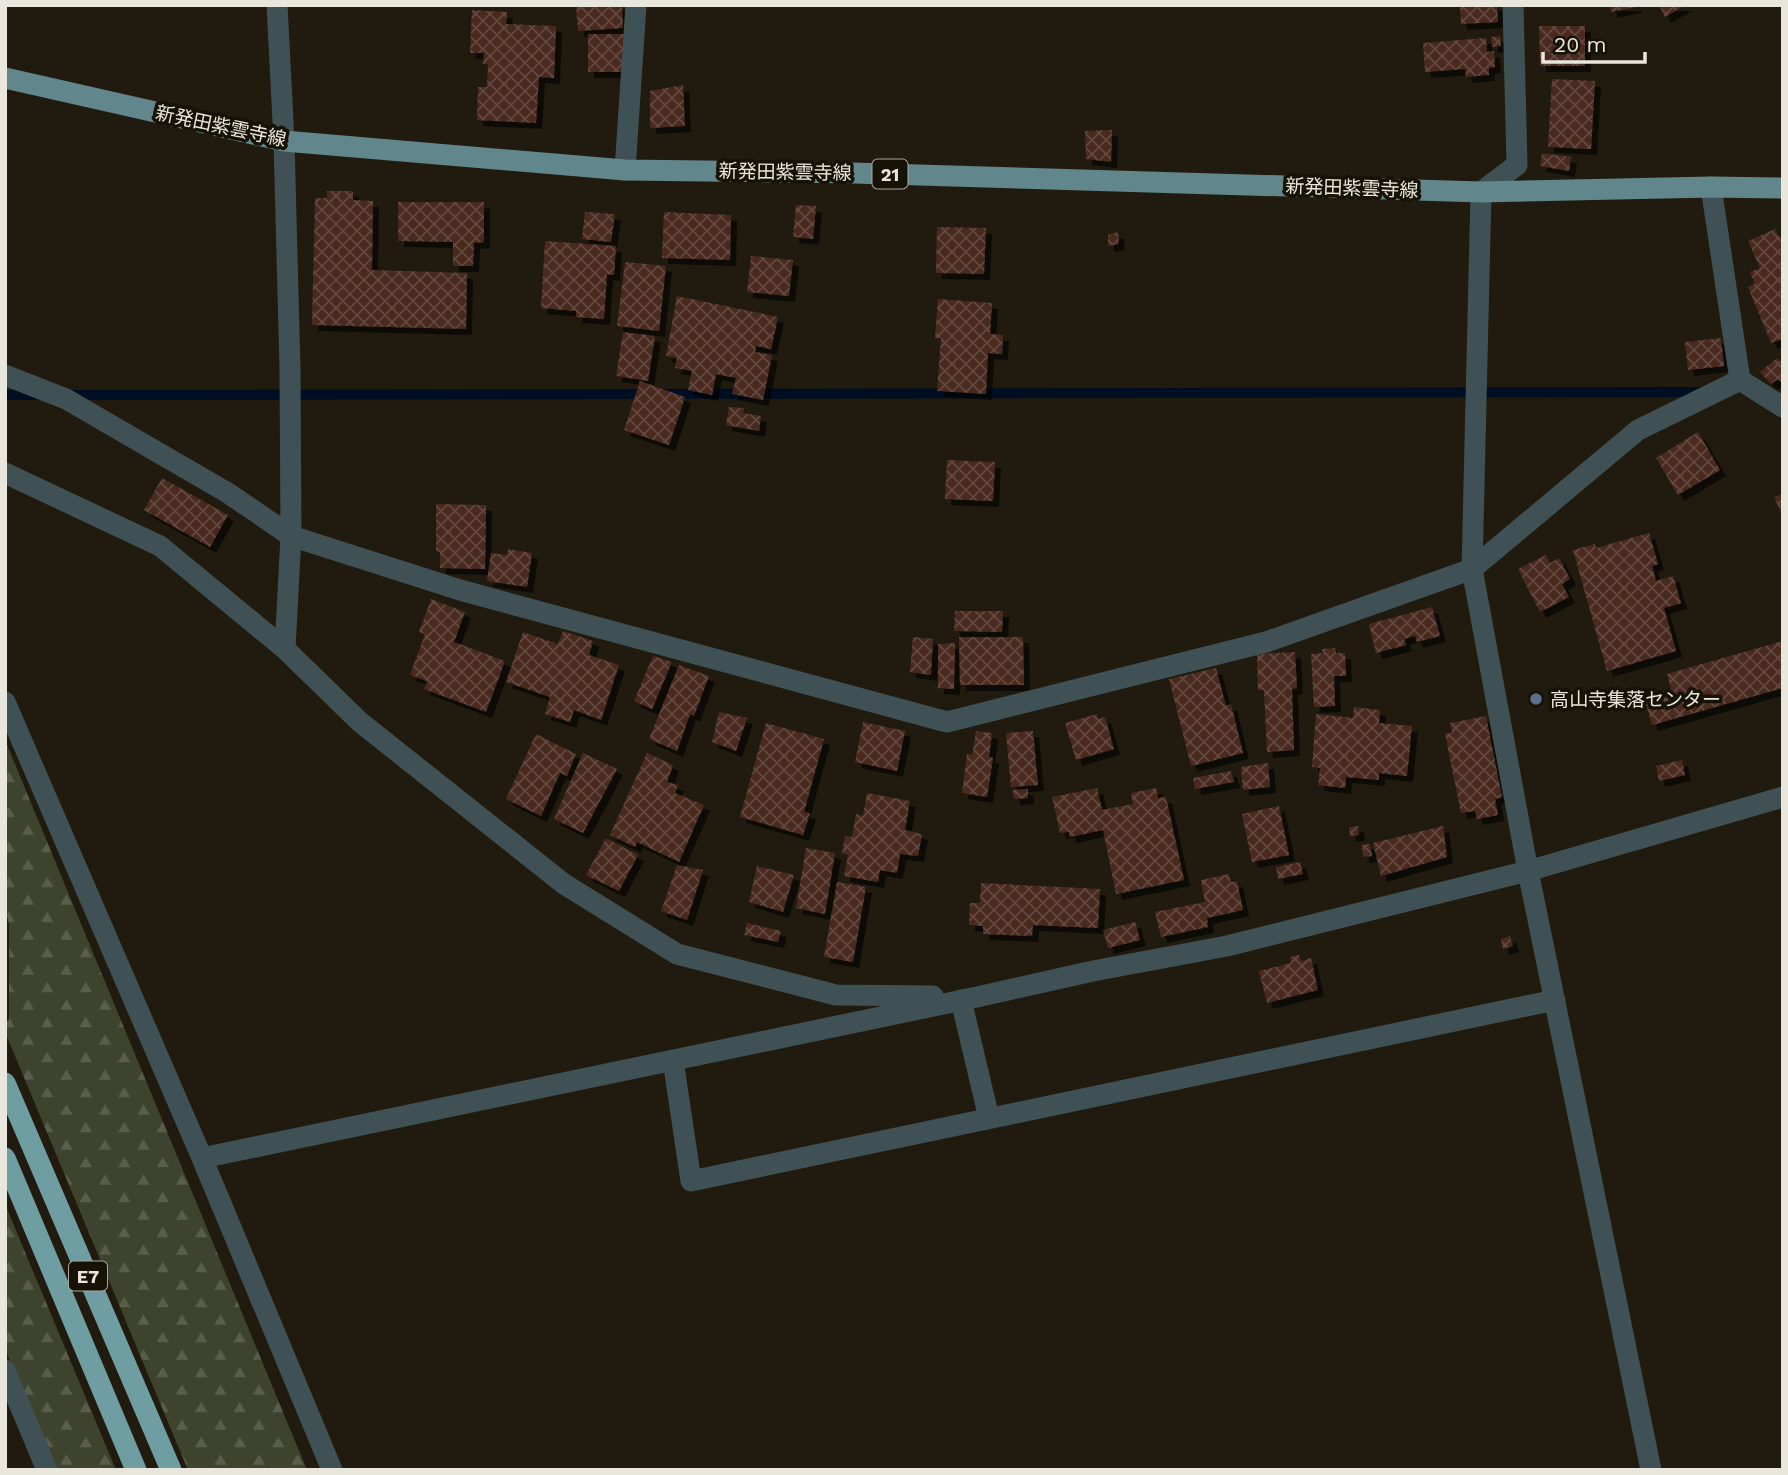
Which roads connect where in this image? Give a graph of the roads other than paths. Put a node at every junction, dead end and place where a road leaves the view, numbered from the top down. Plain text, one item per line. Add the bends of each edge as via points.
1 (277, 5) edge
2 (636, 5) edge
3 (1513, 5) edge
4 (5, 78) edge
5 (284, 141) junction
6 (625, 170) junction
7 (1712, 187) junction
8 (1783, 188) edge
9 (1480, 191) junction
10 (5, 375) edge
11 (1740, 380) junction
12 (1783, 407) edge
13 (5, 473) edge
14 (291, 536) junction
15 (1472, 569) junction
16 (285, 649) junction
17 (5, 702) edge
18 (1783, 797) edge
19 (1528, 871) junction
20 (969, 998) junction
21 (1555, 1000) junction
22 (673, 1060) junction
23 (5, 1083) edge
24 (989, 1118) junction
25 (5, 1158) edge
26 (202, 1158) junction
27 (5, 1370) edge
28 (47, 1470) edge
29 (136, 1470) edge
30 (172, 1470) edge
31 (332, 1470) edge
32 (1651, 1470) edge

1 - 5 street
2 - 6 street
3 - 9 street via 1517,165
4 - 5 main road, 新発田紫雲寺線 / 21
5 - 6 main road, 新発田紫雲寺線 / 21
5 - 14 street
6 - 9 main road, 新発田紫雲寺線 / 21
7 - 8 main road, 新発田紫雲寺線 / 21
7 - 9 main road, 新発田紫雲寺線 / 21
7 - 11 street
9 - 15 street
10 - 14 street via 66,399 228,492
11 - 12 street
11 - 15 street via 1638,430
13 - 16 street via 160,547
14 - 15 street via 460,590 947,722 1266,642
14 - 16 street
15 - 19 street
16 - 20 street via 360,722 564,884 677,954 836,995
17 - 26 street
18 - 19 street
19 - 20 street via 1227,946
19 - 21 street
20 - 22 street
20 - 24 street
21 - 24 street
21 - 32 street
22 - 24 street via 691,1181
22 - 26 street
23 - 30 highway, E7
25 - 29 highway, E7
26 - 31 street
27 - 28 street

